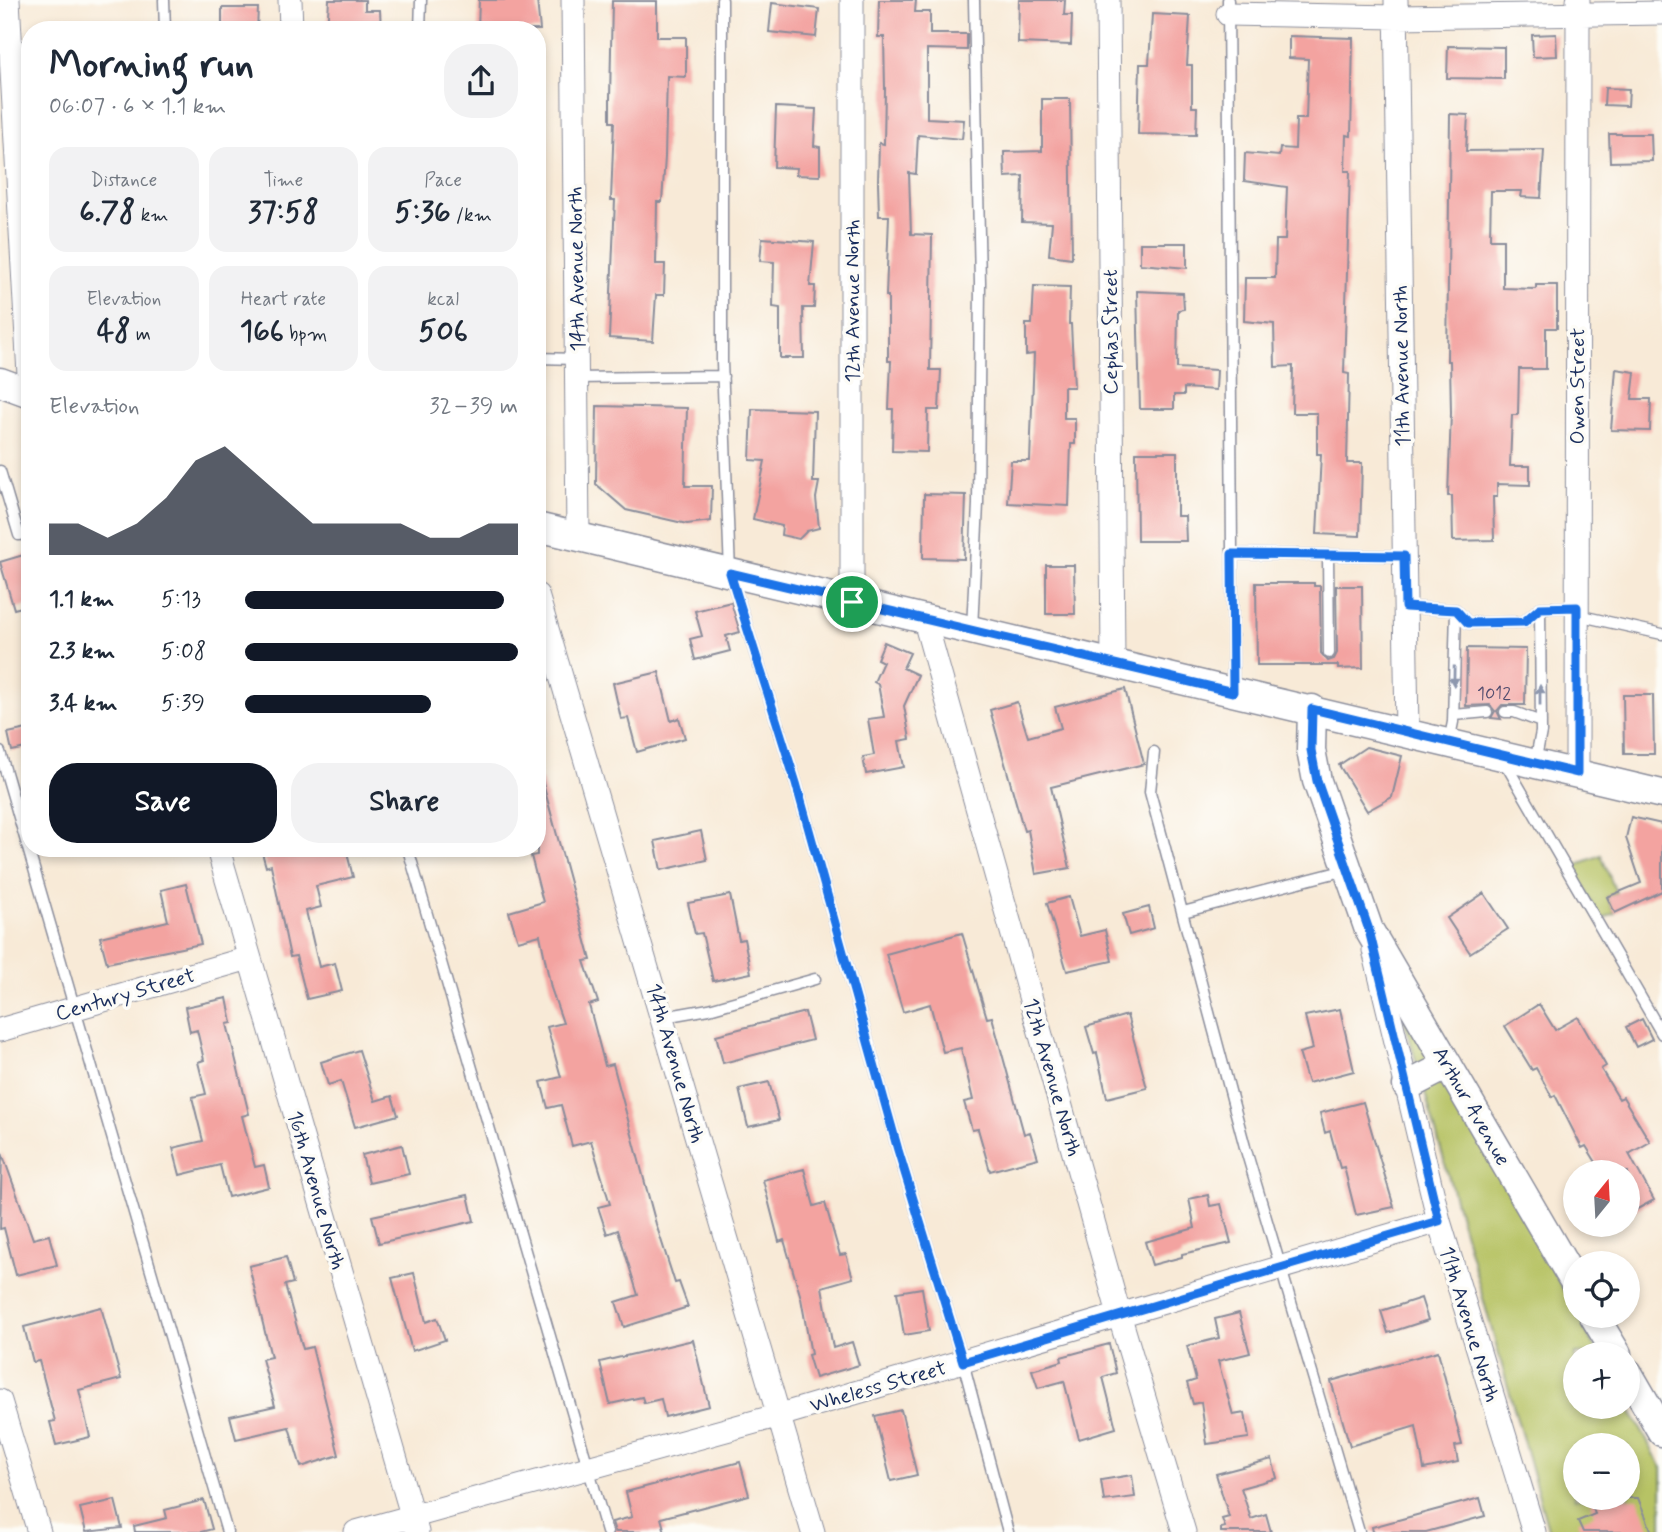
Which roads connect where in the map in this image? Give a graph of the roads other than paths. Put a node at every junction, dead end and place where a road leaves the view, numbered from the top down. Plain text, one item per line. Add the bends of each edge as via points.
1 (8, 0) edge
2 (164, 0) edge
3 (290, 0) edge
4 (421, 0) edge
5 (573, 0) edge
6 (722, 0) edge
7 (852, 0) edge
8 (974, 0) edge
9 (1108, 0) edge
10 (1578, 6) edge
11 (1228, 7) edge
12 (1396, 9) edge
13 (1662, 13) edge
14 (165, 21) edge
15 (291, 21) edge
16 (420, 21) edge
17 (21, 187) edge
18 (546, 361) edge
19 (576, 369) junction
20 (723, 376) junction
21 (0, 382) edge
22 (21, 390) edge
23 (0, 471) edge
24 (546, 529) edge
25 (21, 535) edge
26 (578, 537) junction
27 (1232, 554) junction
28 (1328, 555) junction
29 (1404, 556) junction
30 (730, 573) junction
31 (852, 602) junction
32 (1405, 607) junction
33 (1540, 608) junction
34 (1456, 610) junction
35 (1577, 611) junction
36 (925, 621) junction
37 (972, 632) junction
38 (1662, 634) edge
39 (546, 637) edge
40 (1329, 653) dead end
41 (1113, 663) junction
42 (1233, 692) junction
43 (1312, 709) junction
44 (1487, 712) dead end
45 (1505, 712) dead end
46 (1541, 722) junction
47 (1451, 729) junction
48 (1407, 733) junction
49 (0, 752) edge
50 (1154, 752) dead end
51 (1501, 755) junction
52 (1535, 763) junction
53 (1577, 773) junction
54 (1662, 794) edge
55 (21, 825) edge
56 (30, 857) edge
57 (220, 857) edge
58 (410, 857) edge
59 (1348, 870) junction
60 (1183, 912) junction
61 (1369, 930) junction
62 (250, 958) junction
63 (815, 979) dead end
64 (74, 1009) junction
65 (663, 1017) junction
66 (0, 1030) edge
67 (1662, 1034) edge
68 (1448, 1065) junction
69 (1407, 1086) junction
70 (1439, 1221) junction
71 (1563, 1262) edge
72 (1282, 1266) junction
73 (1119, 1314) junction
74 (963, 1362) junction
75 (1640, 1394) edge
76 (0, 1401) edge
77 (780, 1415) junction
78 (1662, 1432) edge
79 (589, 1467) junction
80 (415, 1524) edge
81 (39, 1532) edge
82 (227, 1532) edge
83 (356, 1532) edge
84 (607, 1532) edge
85 (813, 1532) edge
86 (1008, 1532) edge
87 (1184, 1532) edge
88 (1359, 1532) edge
89 (1534, 1532) edge

1 - 17 street
2 - 14 lane
3 - 15 street
4 - 16 lane
5 - 19 street, 14th Avenue North
6 - 20 lane
7 - 31 street, 12th Avenue North
8 - 37 lane via 980,297
9 - 41 street, Cephas Street
10 - 12 street
10 - 13 street
10 - 35 street, Owen Street
11 - 12 street
11 - 27 lane
12 - 29 street, 11th Avenue North
18 - 19 lane
19 - 20 lane
19 - 26 street, 14th Avenue North
20 - 30 lane
21 - 22 street
23 - 25 lane
24 - 26 street
26 - 30 street
27 - 28 lane
27 - 42 lane
28 - 29 lane
28 - 40 lane
29 - 32 street, 11th Avenue North
30 - 31 street
30 - 74 lane via 796,783 898,1150
31 - 36 street
32 - 34 lane
32 - 48 street, 11th Avenue North
33 - 34 lane via 1524,622 1468,623
33 - 35 lane
46 -> 33 lane
34 -> 47 lane
35 - 38 lane
35 - 53 street, Owen Street
36 - 37 street
36 - 73 street, 12th Avenue North
37 - 41 street
39 - 65 street, 14th Avenue North
41 - 42 street
42 - 43 street
43 - 48 street
43 - 59 street, 11th Avenue North via 1311,750 1317,781
44 - 47 lane
45 - 46 lane
46 - 52 lane
47 - 48 street
47 - 51 street
49 - 55 lane
50 - 60 lane via 1150,792
51 - 52 street
51 - 67 lane
52 - 53 street
53 - 54 street
56 - 64 lane
57 - 62 street, 16th Avenue North
58 - 79 lane
59 - 60 lane
59 - 61 street, 11th Avenue North
60 - 72 lane via 1245,1147
61 - 68 street, Arthur Avenue
61 - 69 street, 11th Avenue North
62 - 64 street, Century Street
62 - 80 street, 16th Avenue North
63 - 65 lane
64 - 66 street, Century Street
64 - 82 lane
65 - 77 street, 14th Avenue North
68 - 69 street
68 - 71 street, Arthur Avenue
69 - 70 street, 11th Avenue North
70 - 72 street, Wheless Street
70 - 89 street, 11th Avenue North
72 - 73 street, Wheless Street
72 - 88 lane
73 - 74 street, Wheless Street
73 - 87 street, 12th Avenue North
74 - 77 street, Wheless Street
74 - 86 lane
75 - 78 street
76 - 81 street
77 - 79 street, Wheless Street
77 - 85 street, 14th Avenue North
79 - 80 street, Wheless Street
79 - 84 lane
80 - 83 street, Wheless Street

